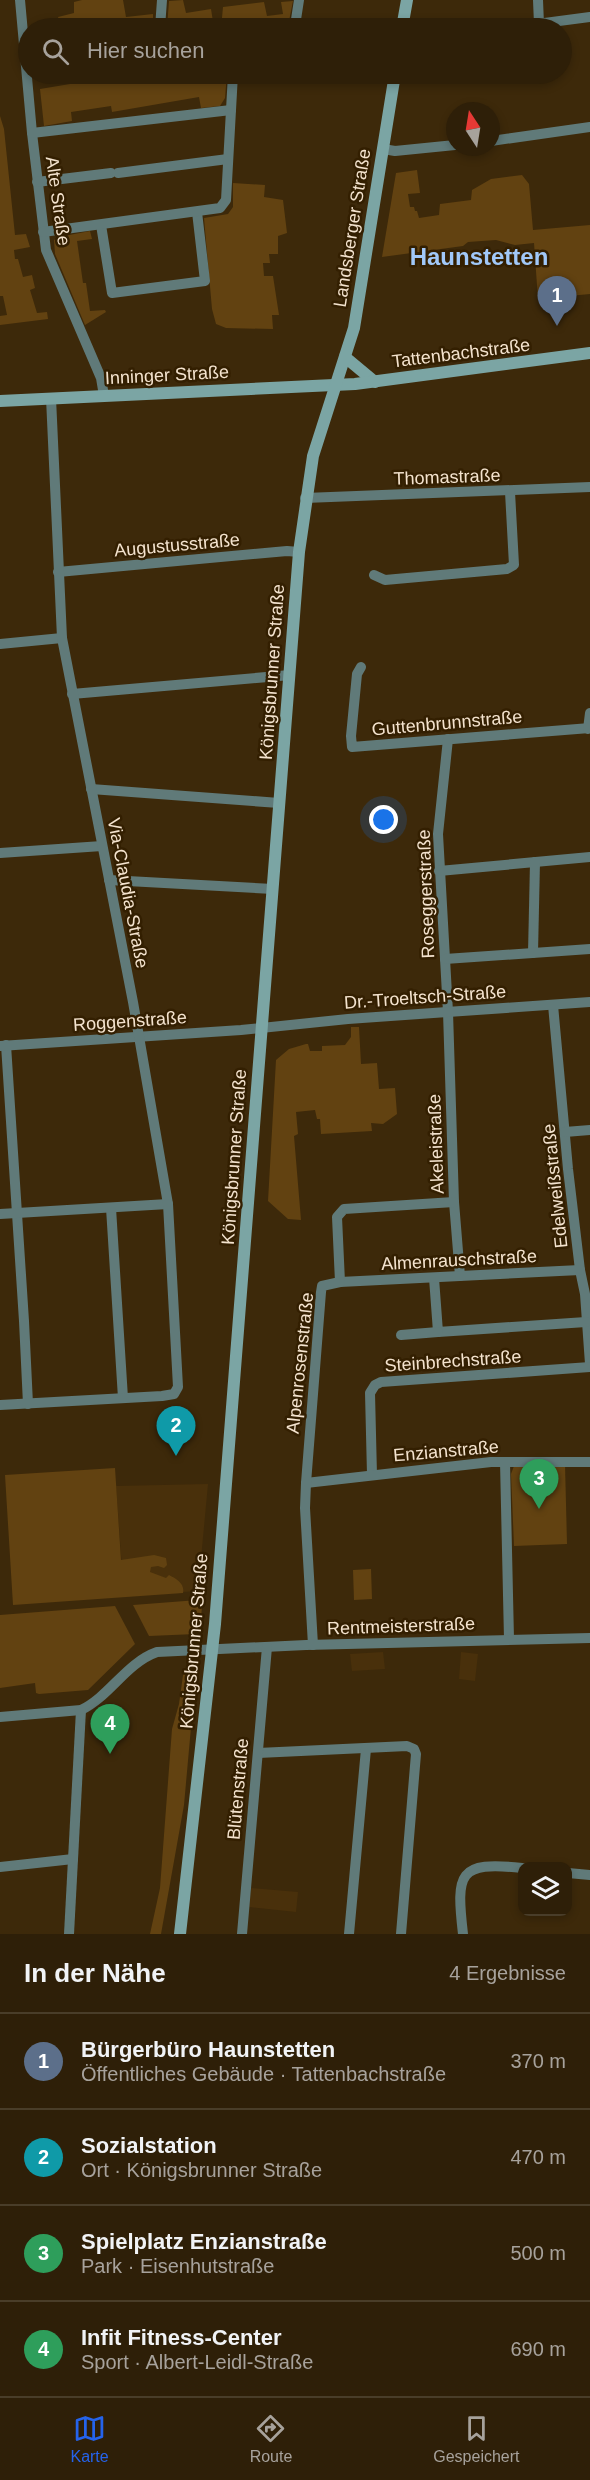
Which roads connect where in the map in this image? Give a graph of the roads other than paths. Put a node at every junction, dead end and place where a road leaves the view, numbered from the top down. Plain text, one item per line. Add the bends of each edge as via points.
1 (20, 0) edge
2 (162, 0) edge
3 (298, 0) edge
4 (407, 0) edge
5 (538, 0) edge
6 (590, 17) edge
7 (22, 18) edge
8 (161, 18) edge
9 (297, 18) edge
10 (404, 18) edge
11 (539, 18) edge
12 (572, 19) edge
13 (28, 84) edge
14 (232, 84) edge
15 (393, 84) edge
16 (231, 110) junction
17 (590, 127) edge
18 (32, 133) junction
19 (500, 140) edge
20 (446, 146) edge
21 (383, 149) junction
22 (228, 159) junction
23 (37, 182) junction
24 (197, 212) junction
25 (101, 225) junction
26 (43, 232) junction
27 (590, 353) edge
28 (345, 357) junction
29 (375, 382) junction
30 (336, 385) junction
31 (104, 396) junction
32 (51, 398) junction
33 (0, 401) edge
34 (590, 487) edge
35 (510, 492) junction
36 (305, 498) junction
37 (299, 552) junction
38 (58, 572) junction
39 (374, 575) dead end
40 (62, 638) junction
41 (0, 644) edge
42 (361, 667) dead end
43 (290, 675) junction
44 (72, 694) junction
45 (590, 713) edge
46 (589, 728) edge
47 (448, 740) junction
48 (91, 789) junction
49 (279, 803) junction
50 (102, 846) junction
51 (0, 853) edge
52 (590, 856) edge
53 (535, 862) junction
54 (439, 871) junction
55 (109, 880) junction
56 (273, 889) junction
57 (590, 949) edge
58 (533, 953) junction
59 (445, 959) junction
60 (590, 1002) edge
61 (553, 1005) junction
62 (448, 1011) junction
63 (262, 1027) junction
64 (139, 1036) junction
65 (3, 1045) edge
66 (590, 1130) edge
67 (565, 1132) junction
68 (454, 1202) junction
69 (168, 1204) junction
70 (111, 1208) junction
71 (16, 1213) junction
72 (0, 1214) edge
73 (580, 1270) junction
74 (460, 1276) junction
75 (434, 1278) junction
76 (340, 1282) junction
77 (587, 1294) edge
78 (586, 1322) junction
79 (438, 1332) junction
80 (401, 1335) dead end
81 (590, 1366) edge
82 (123, 1398) junction
83 (28, 1404) junction
84 (0, 1405) edge
85 (506, 1462) junction
86 (590, 1462) edge
87 (372, 1475) junction
88 (306, 1483) junction
89 (509, 1638) junction
90 (590, 1638) edge
91 (313, 1645) junction
92 (267, 1647) junction
93 (212, 1649) junction
94 (81, 1710) junction
95 (0, 1717) edge
96 (366, 1749) junction
97 (258, 1753) junction
98 (73, 1859) junction
99 (0, 1867) edge
100 (518, 1868) edge
101 (572, 1873) edge
102 (590, 1875) edge
103 (69, 1934) edge
104 (180, 1934) edge
105 (242, 1934) edge
106 (349, 1934) edge
107 (401, 1934) edge
108 (464, 1934) edge

1 - 7 street, Alte Straße
2 - 8 street
3 - 9 street
4 - 10 main road
5 - 11 street
6 - 12 street
13 - 18 street, Alte Straße
14 - 16 street
15 - 21 main road, Landsberger Straße
16 - 18 street
16 - 22 street
17 - 19 street
18 - 23 street, Alte Straße
20 - 21 street
21 - 28 main road, Landsberger Straße via 354,328
22 - 23 street
22 - 24 street via 226,200 220,208
23 - 26 street, Alte Straße
24 - 25 street
24 - 25 street via 205,281 111,293
25 - 26 street
26 - 31 street, Alte Straße via 50,259 101,378
27 - 29 main road, Tattenbachstraße
28 - 29 main road
28 - 30 main road, Landsberger Straße
29 - 30 main road, Tattenbachstraße
30 - 31 main road, Inninger Straße
30 - 36 main road, Königsbrunner Straße via 313,456
31 - 32 main road, Inninger Straße
32 - 33 main road, Inninger Straße
32 - 38 street, Via-Claudia-Straße
34 - 35 street, Thomastraße
35 - 36 street, Thomastraße
35 - 39 street via 514,565 507,569 385,580
36 - 37 main road, Königsbrunner Straße
37 - 38 street, Augustusstraße
37 - 43 main road, Königsbrunner Straße
38 - 40 street, Via-Claudia-Straße
40 - 41 street
40 - 44 street, Via-Claudia-Straße
42 - 47 street, Guttenbrunnstraße via 357,674 352,747
43 - 44 street
43 - 49 main road, Königsbrunner Straße
44 - 48 street, Via-Claudia-Straße
45 - 46 street
46 - 47 street, Guttenbrunnstraße
47 - 54 street, Roseggerstraße via 438,834
48 - 49 street
48 - 50 street, Via-Claudia-Straße
49 - 56 main road, Königsbrunner Straße
50 - 51 street
50 - 55 street, Via-Claudia-Straße
52 - 53 street
53 - 54 street
53 - 58 street
54 - 59 street, Roseggerstraße
55 - 56 street
55 - 64 street, Via-Claudia-Straße
56 - 63 main road, Königsbrunner Straße
57 - 58 street
58 - 59 street
59 - 62 street, Roseggerstraße
60 - 61 street, Dr.-Troeltsch-Straße
61 - 62 street, Dr.-Troeltsch-Straße
61 - 67 street, Edelweißstraße
62 - 63 street, Dr.-Troeltsch-Straße
62 - 68 street, Akeleistraße
63 - 64 street, Roggenstraße
63 - 93 main road, Königsbrunner Straße
64 - 65 street, Roggenstraße
64 - 69 street, Via-Claudia-Straße
65 - 71 street
66 - 67 street
67 - 73 street, Edelweißstraße
68 - 74 street, Akeleistraße
68 - 76 street, Alpenrosenstraße via 344,1209 338,1216
69 - 70 street
69 - 82 street, Via-Claudia-Straße via 178,1387 174,1394
70 - 71 street
70 - 82 street
71 - 72 street
71 - 83 street
73 - 74 street, Almenrauschstraße
73 - 77 street, Edelweißstraße
74 - 75 street, Almenrauschstraße
75 - 76 street, Almenrauschstraße
75 - 79 street
76 - 88 street, Alpenrosenstraße via 322,1286
77 - 78 street, Edelweißstraße
78 - 79 street
78 - 81 street, Edelweißstraße
79 - 80 street
81 - 87 street, Steinbrechstraße via 375,1384 370,1393
82 - 83 street
83 - 84 street
85 - 86 street, Enzianstraße
85 - 87 street, Enzianstraße
85 - 89 street
87 - 88 street, Enzianstraße
88 - 91 street, Alpenrosenstraße
89 - 90 street, Rentmeisterstraße
89 - 91 street, Rentmeisterstraße
91 - 92 street, Rentmeisterstraße
92 - 93 street, Rentmeisterstraße
92 - 97 street, Blütenstraße
93 - 94 street, Rentmeisterstraße via 148,1656 93,1705
93 - 104 main road, Königsbrunner Straße
94 - 95 street
94 - 98 street
96 - 97 street
96 - 106 street
96 - 107 street via 407,1746 416,1754
97 - 105 street, Blütenstraße
98 - 99 street
98 - 103 street
100 - 108 street via 482,1866 466,1876 459,1894
101 - 102 street

